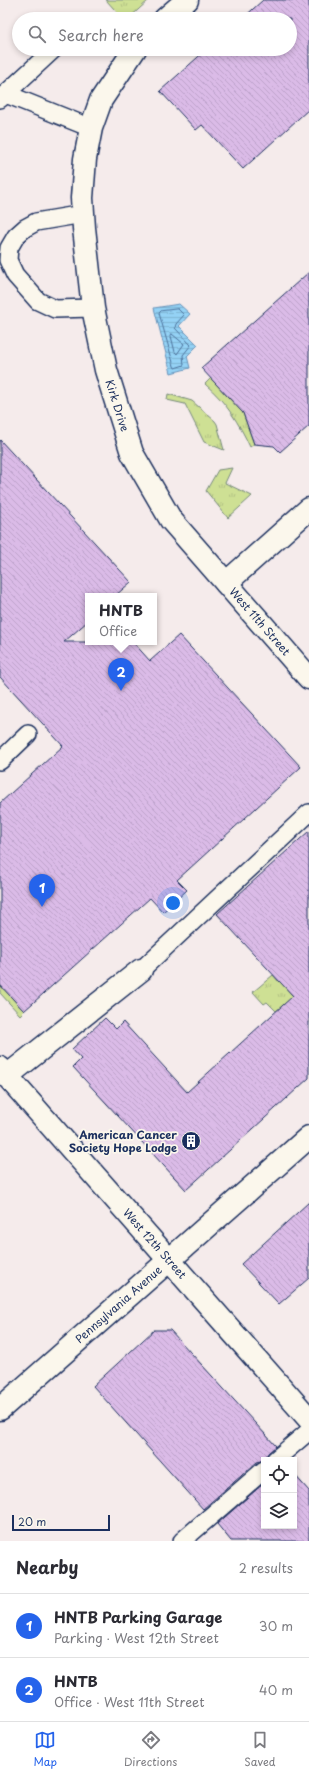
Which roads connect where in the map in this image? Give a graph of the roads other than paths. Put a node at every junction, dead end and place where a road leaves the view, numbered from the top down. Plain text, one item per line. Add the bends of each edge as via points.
1 (187, 0) edge
2 (173, 12) edge
3 (47, 56) edge
4 (130, 56) edge
5 (3, 97) edge
6 (91, 128) junction
7 (83, 206) junction
8 (93, 308) junction
9 (309, 510) edge
10 (226, 583) junction
11 (309, 678) edge
12 (28, 734) dead end
13 (0, 761) edge
14 (309, 813) edge
15 (141, 970) joint
16 (3, 1072) edge
17 (309, 1137) edge
18 (169, 1260) junction
19 (0, 1410) edge
20 (309, 1419) edge
21 (309, 1431) edge
22 (279, 1457) edge
23 (261, 1473) edge
24 (182, 1541) edge

1 - 2 street
3 - 5 lane
4 - 6 street, Kirk Drive via 101,100
5 - 6 lane
6 - 7 street, Kirk Drive via 85,159
7 - 8 street, Kirk Drive
7 - 8 lane via 25,228 16,236 9,248 8,260 15,275 38,301 55,308
8 - 10 street, Kirk Drive via 106,370 132,453 171,520
9 - 10 street
10 - 11 street, West 11th Street
12 - 13 lane
14 - 15 lane
15 - 16 street
16 - 18 street, West 12th Street
17 - 18 street, Pennsylvania Avenue
18 - 19 street, Pennsylvania Avenue
18 - 20 street, West 12th Street
21 - 22 lane
23 - 24 lane

